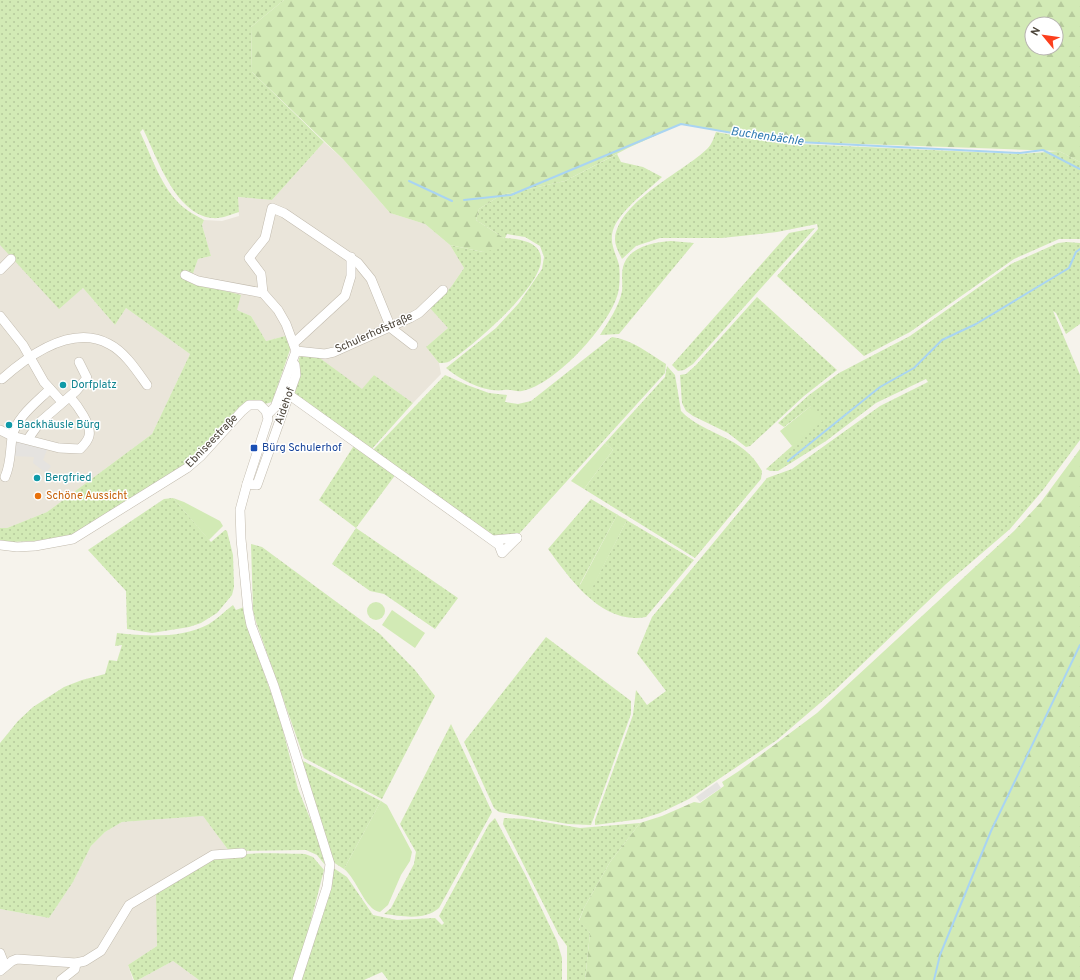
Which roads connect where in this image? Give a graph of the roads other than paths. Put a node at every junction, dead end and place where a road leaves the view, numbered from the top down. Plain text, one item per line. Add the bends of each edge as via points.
1 (351, 257) junction
2 (11, 259) dead end
3 (0, 270) edge
4 (185, 275) dead end
5 (443, 290) dead end
6 (263, 293) junction
7 (0, 316) edge
8 (391, 328) junction
9 (413, 345) dead end
10 (295, 347) junction
11 (30, 357) junction
12 (79, 362) dead end
13 (292, 362) junction
14 (2, 379) dead end
15 (146, 385) dead end
16 (50, 390) junction
17 (288, 394) junction
18 (66, 399) junction
19 (268, 414) junction
20 (0, 430) edge
21 (12, 436) junction
22 (28, 440) junction
23 (5, 477) dead end
24 (247, 484) junction
25 (492, 540) dead end
26 (0, 545) edge
27 (242, 853) dead end
28 (0, 953) edge
29 (76, 963) junction
30 (3, 968) edge
31 (61, 980) edge
32 (297, 980) edge

1 - 6 street via 284,213 272,208 265,238 249,258 262,274
1 - 8 street via 371,279
1 - 10 street via 351,276 345,296
2 - 3 street
4 - 6 street via 198,281
5 - 8 street, Schulerhofstraße via 419,313
6 - 10 street via 278,310
7 - 11 street via 18,336
8 - 9 street
8 - 10 street, Schulerhofstraße via 325,354
10 - 13 street
11 - 14 street
11 - 15 street via 59,341 73,338 100,341 110,344 120,352
11 - 16 street
12 - 18 street via 87,378
13 - 17 street, Aidehof via 296,375
13 - 19 street via 275,407
16 - 18 street
16 - 21 street via 26,413
17 - 24 street, Aidehof via 257,486
17 - 25 street
18 - 22 street via 40,422
18 - 22 street via 82,412 88,428 89,438 86,443 80,449 70,450
19 - 24 street
19 - 26 street, Ebniseestraße via 260,405 249,405 187,468 73,539 34,546
20 - 21 street
21 - 22 street
21 - 23 street via 9,466
24 - 32 street via 240,510 240,521 251,625 274,686 330,864 327,887
27 - 29 street via 213,855 129,905 101,951 85,961
28 - 30 street
29 - 30 street via 17,959
29 - 31 street via 76,969

